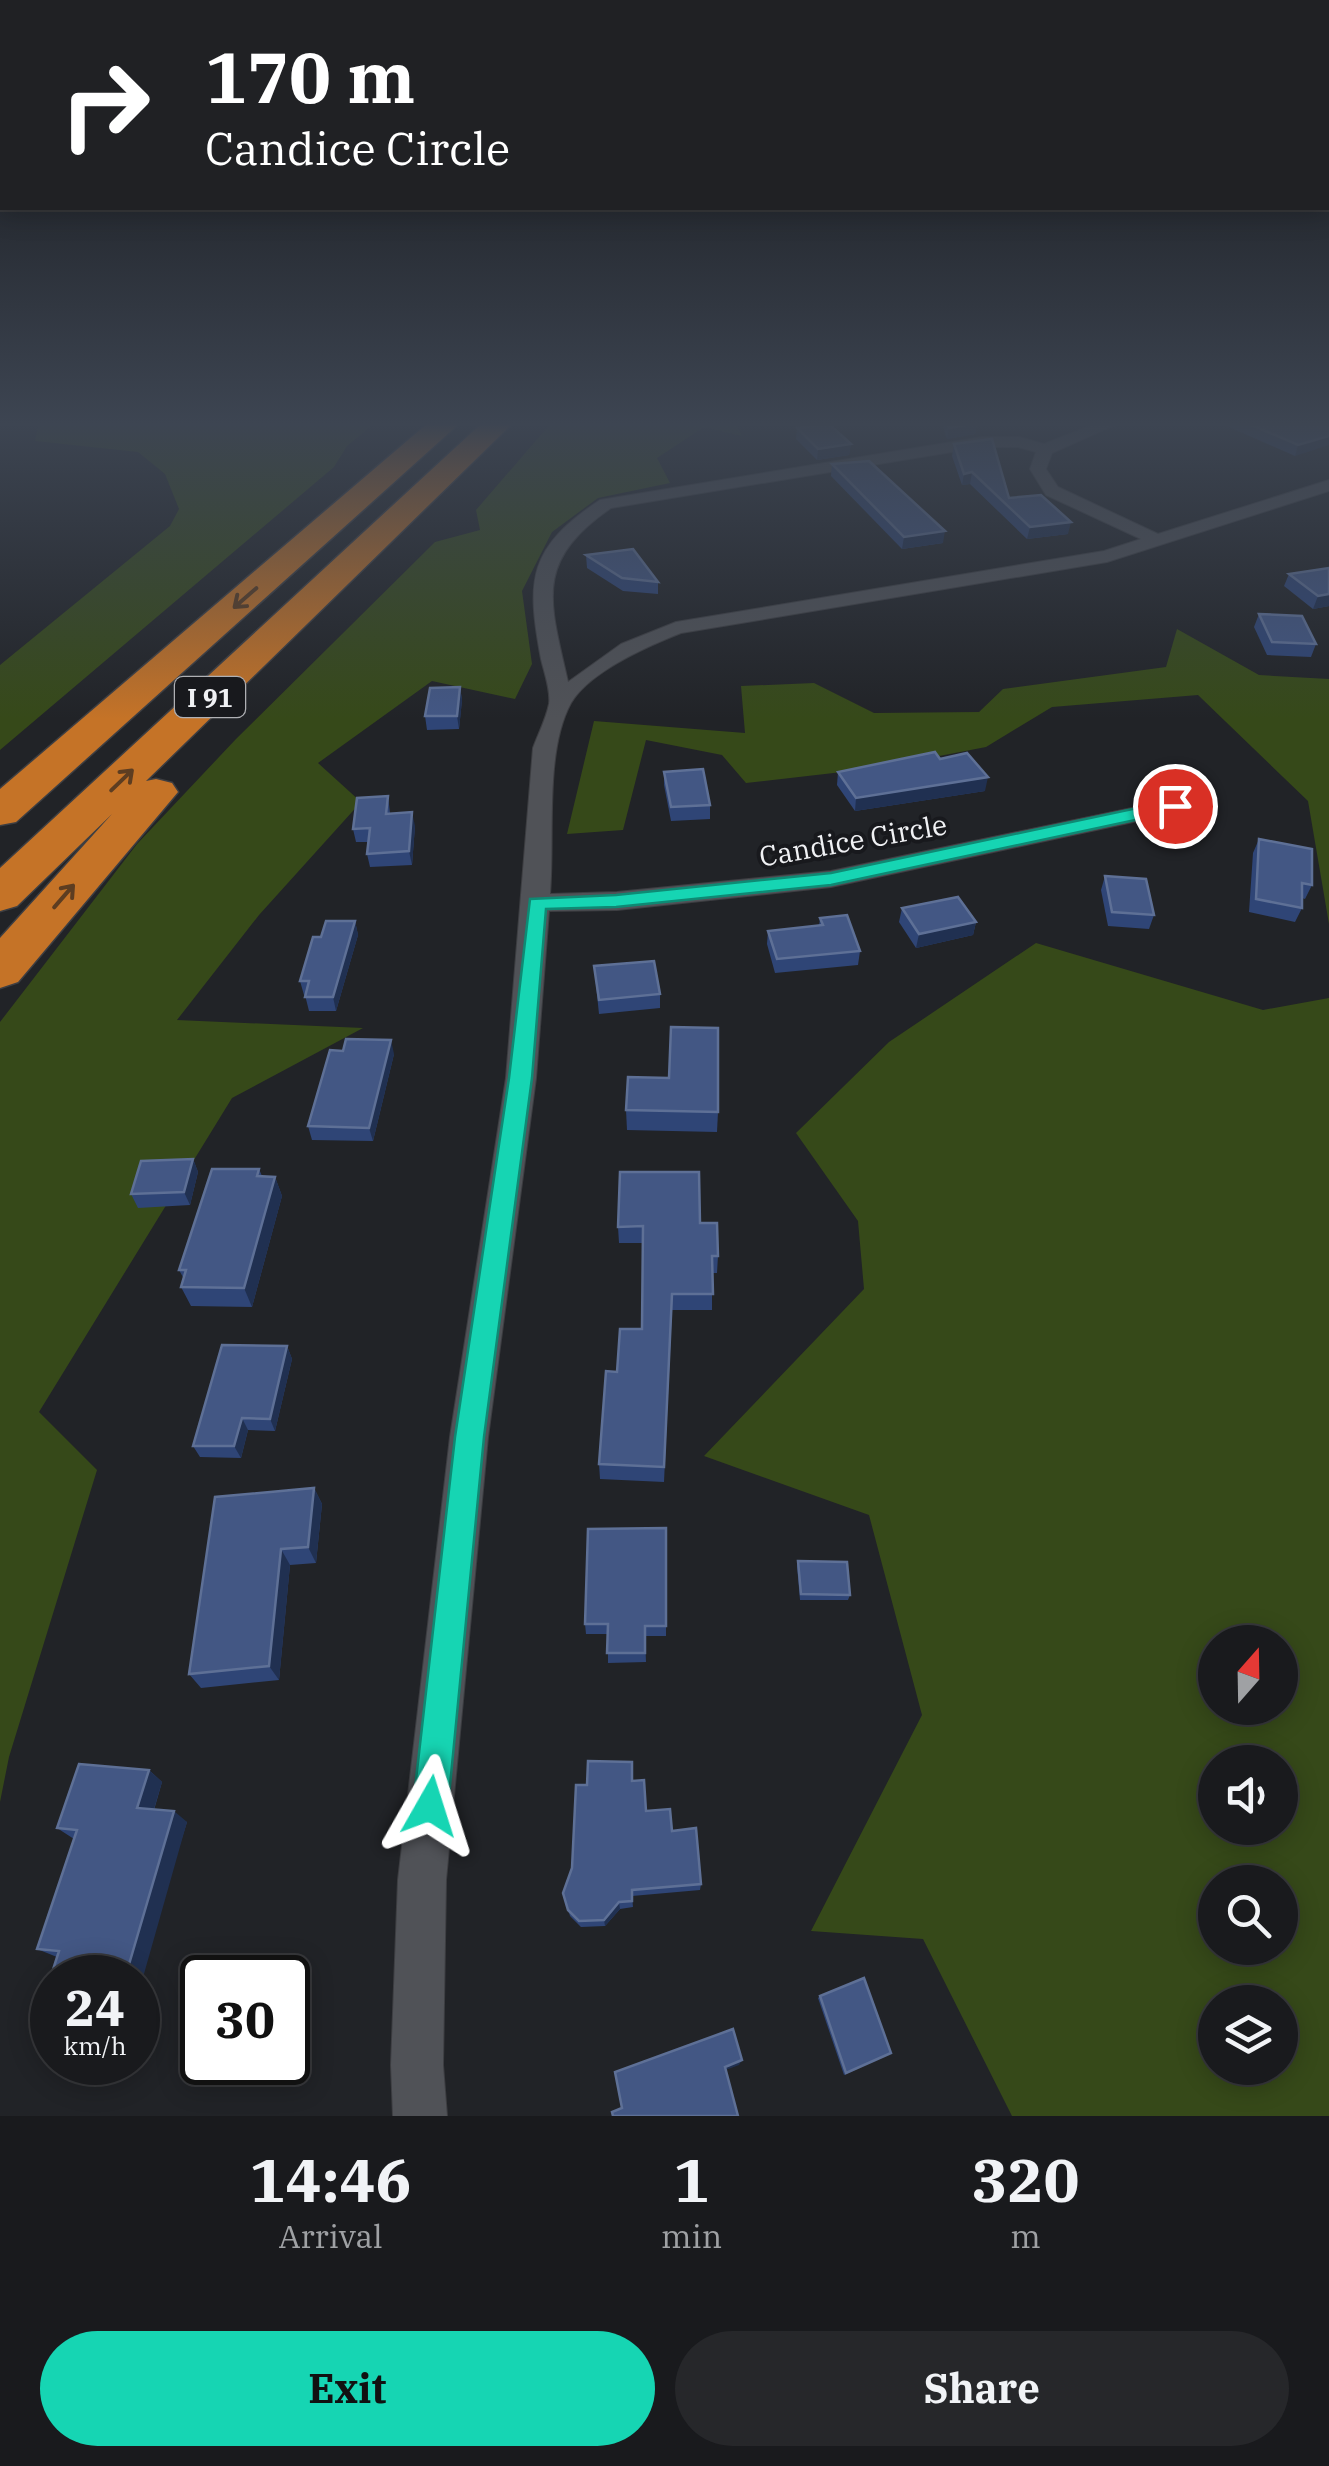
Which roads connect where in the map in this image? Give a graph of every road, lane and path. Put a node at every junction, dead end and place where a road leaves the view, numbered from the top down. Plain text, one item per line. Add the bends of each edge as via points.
1 (332, 522) edge
2 (395, 522) edge
3 (399, 522) edge
4 (581, 522) edge
5 (1118, 522) edge
6 (1218, 522) edge
7 (1158, 541) junction
8 (561, 701) junction
9 (1175, 806) dead end
10 (0, 812) edge
11 (0, 895) edge
12 (537, 903) junction
13 (0, 970) edge
14 (420, 2116) edge

1 -> 10 highway, I 91
11 -> 2 highway, I 91
13 -> 3 highway
4 - 8 street via 555,552 540,602
5 - 7 street
6 - 7 street
7 - 8 street via 1020,572 676,628 580,678
8 - 12 street via 546,748
9 - 12 street, Candice Circle via 831,879
12 - 14 street via 422,1880

